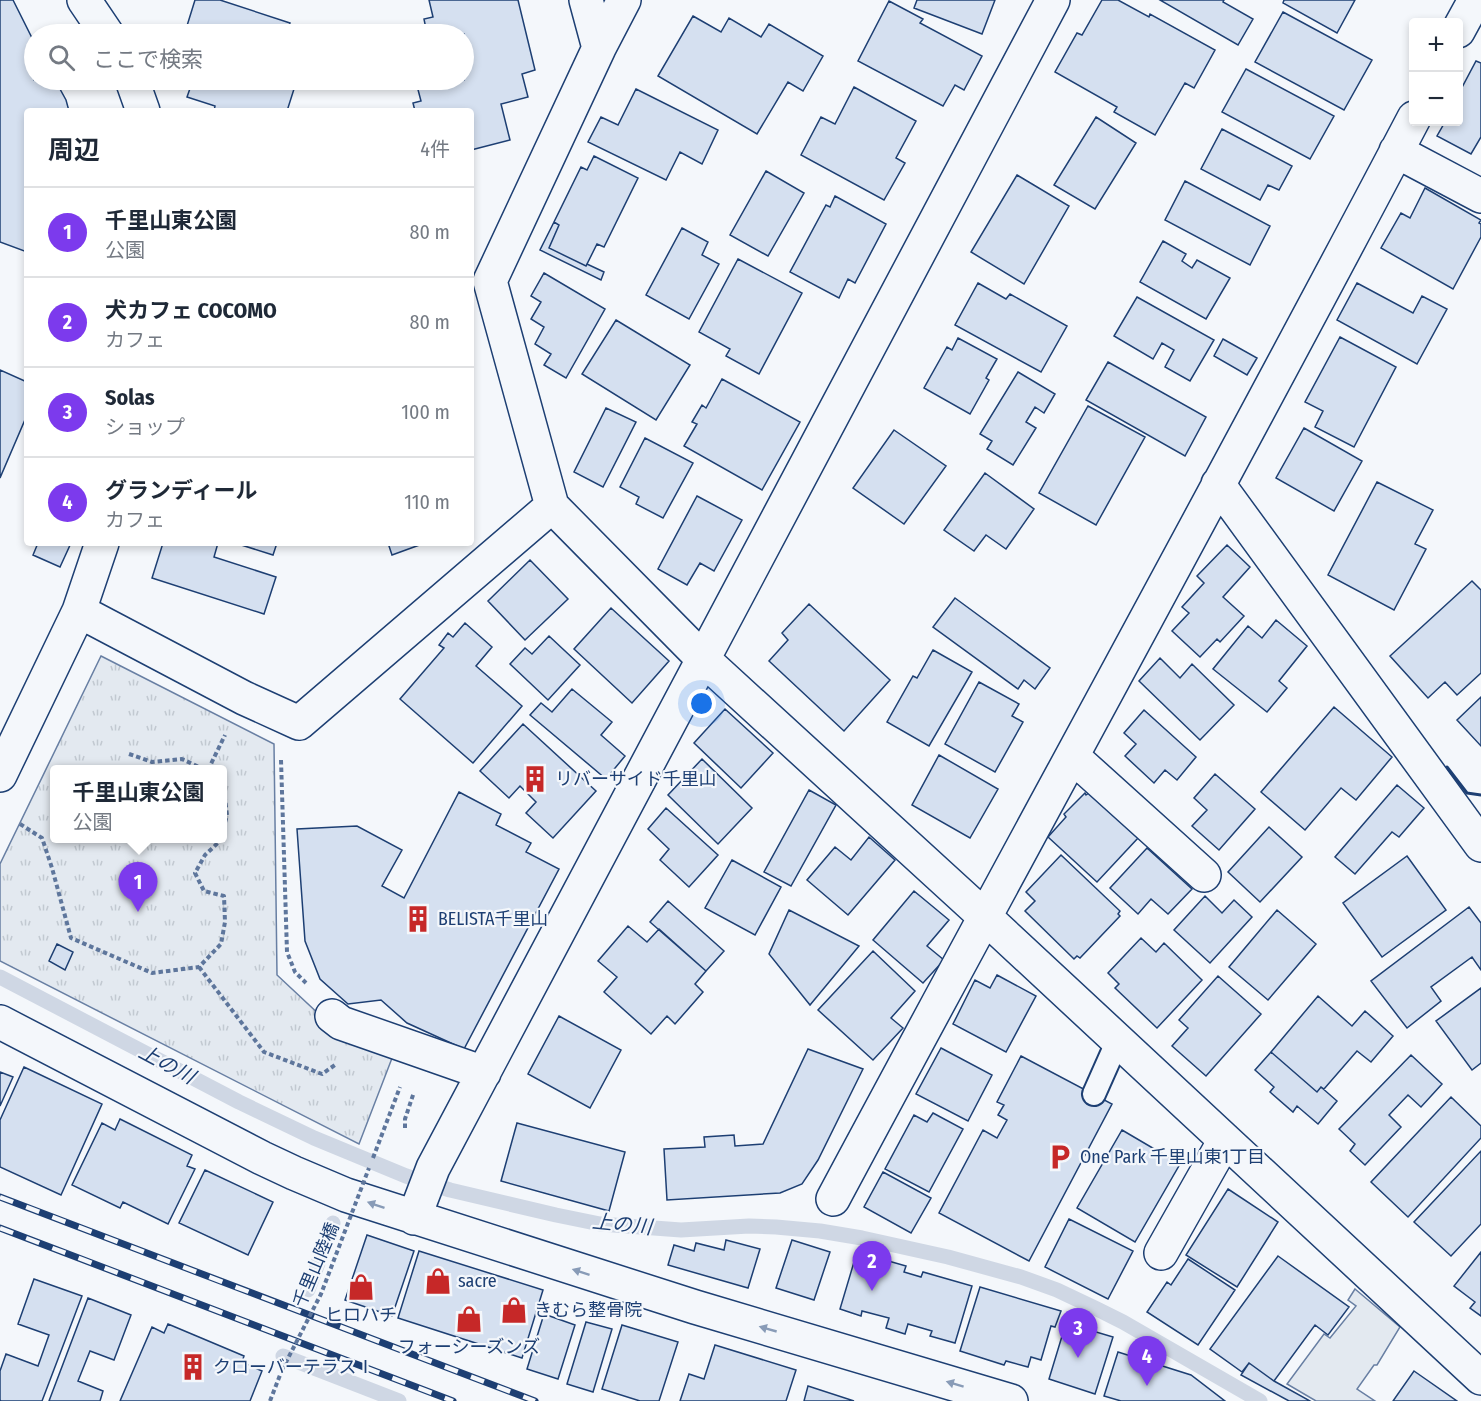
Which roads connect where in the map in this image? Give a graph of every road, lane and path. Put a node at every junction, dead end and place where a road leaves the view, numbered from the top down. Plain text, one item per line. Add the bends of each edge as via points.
1 (84, 0) edge
2 (586, 0) edge
3 (624, 0) edge
4 (1053, 0) edge
5 (1475, 0) edge
6 (1463, 22) edge
7 (100, 24) edge
8 (599, 48) junction
9 (136, 90) edge
10 (142, 108) edge
11 (1409, 125) edge
12 (1396, 151) junction
13 (1481, 196) edge
14 (1218, 484) junction
15 (552, 506) junction
16 (101, 546) edge
17 (80, 611) junction
18 (703, 659) junction
19 (129, 754) dead end
20 (1072, 756) junction
21 (195, 765) edge
22 (0, 775) edge
23 (281, 779) dead end
24 (20, 824) dead end
25 (218, 843) edge
26 (1481, 845) edge
27 (1204, 875) dead end
28 (984, 916) junction
29 (199, 967) junction
30 (332, 1016) joint
31 (0, 1022) edge
32 (372, 1033) junction
33 (1118, 1040) junction
34 (484, 1072) junction
35 (402, 1080) dead end
36 (416, 1085) dead end
37 (1094, 1094) dead end
38 (405, 1119) dead end
39 (1225, 1140) junction
40 (833, 1199) dead end
41 (418, 1208) junction
42 (1161, 1253) dead end
43 (1481, 1378) edge
44 (270, 1401) edge
45 (1011, 1401) edge

1 - 7 street
2 - 8 street
3 - 8 street
4 - 18 street
5 - 6 street
8 - 15 street via 490,281
9 - 10 street
11 - 12 street
12 - 13 street
12 - 14 street
14 - 20 street
14 - 26 street
15 - 17 street via 299,723
15 - 18 street
16 - 17 street
17 - 22 street
18 - 28 street
18 - 34 street
19 - 21 path via 152,762 182,759
20 - 27 street
20 - 28 street
23 - 30 path via 286,952 295,972
24 - 29 path via 42,838 71,938 152,973
25 - 29 path via 195,873 204,891 224,896 225,922 221,944
28 - 33 street
28 - 40 street
29 - 32 path via 264,1052 322,1074
30 - 32 street
41 -> 31 street via 346,1195 294,1173
32 - 34 street
33 - 37 lane
33 - 39 street
34 - 41 street via 433,1168
35 - 44 path, 千里山陸橋, bridge via 321,1294
36 - 38 path
39 - 42 street
39 - 43 street
45 -> 41 street via 695,1308

